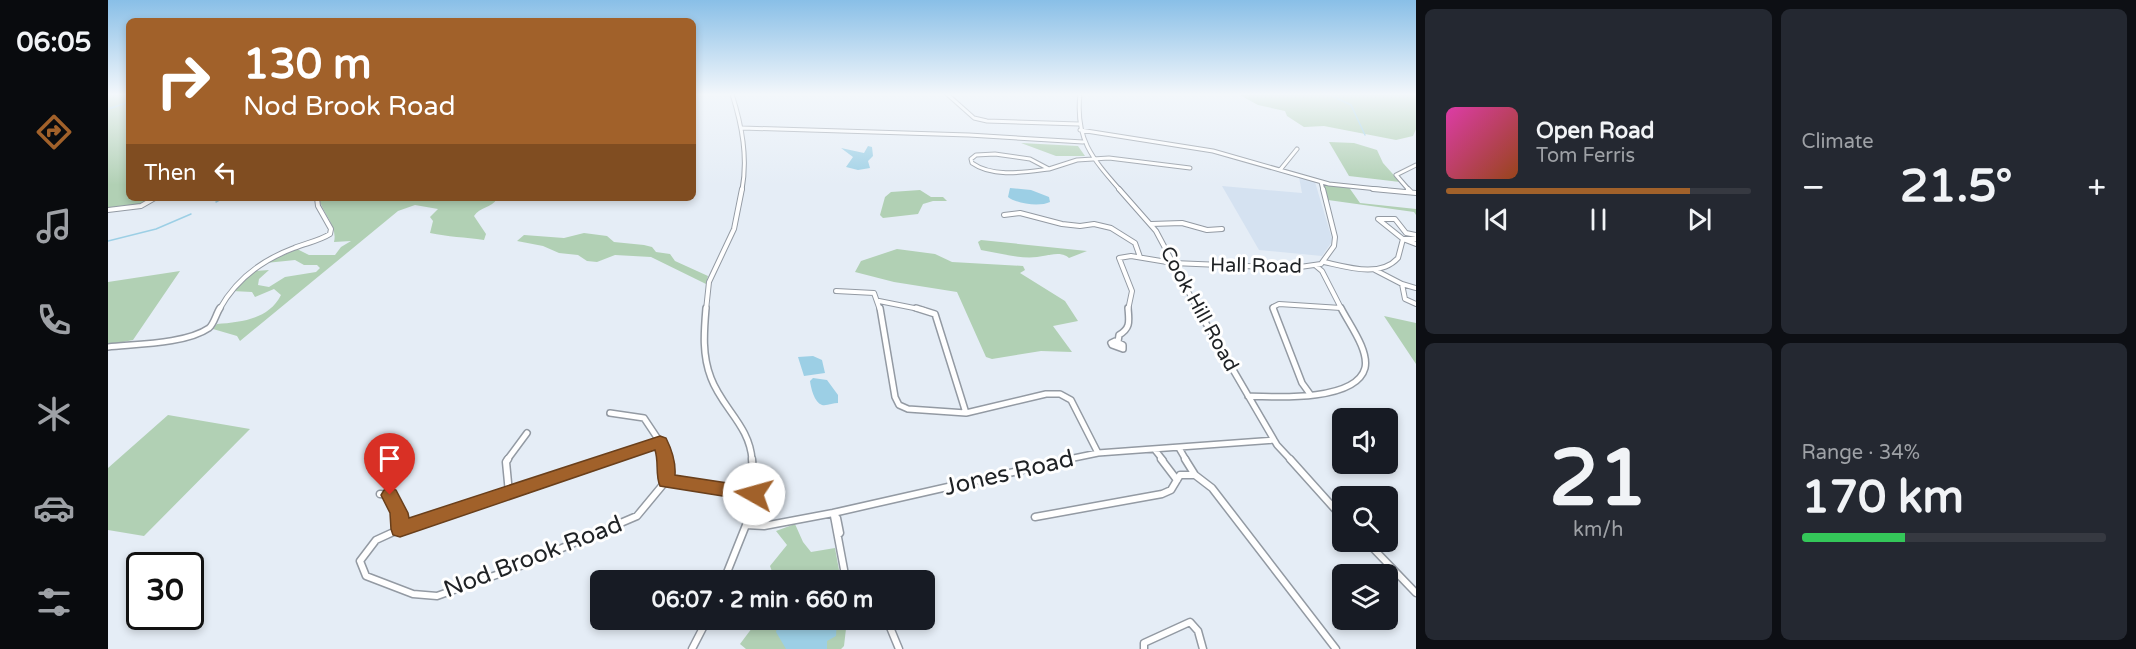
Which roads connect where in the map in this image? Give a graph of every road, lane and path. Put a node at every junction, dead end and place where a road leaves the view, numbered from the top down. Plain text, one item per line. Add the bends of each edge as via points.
1 (741, 124) edge
2 (1038, 124) edge
3 (1080, 127) junction
4 (742, 128) junction
5 (1083, 142) junction
6 (1297, 149) dead end
7 (1094, 159) junction
8 (1416, 165) edge
9 (1190, 168) dead end
10 (1049, 169) junction
11 (1280, 170) junction
12 (1321, 182) junction
13 (1413, 193) edge
14 (149, 201) edge
15 (317, 201) edge
16 (108, 210) edge
17 (1004, 215) dead end
18 (1151, 224) junction
19 (1222, 230) dead end
20 (1416, 237) edge
21 (1402, 239) junction
22 (1416, 244) edge
23 (1140, 257) junction
24 (1324, 262) junction
25 (1173, 263) junction
26 (1316, 266) junction
27 (1375, 270) junction
28 (1402, 284) junction
29 (1416, 288) edge
30 (836, 291) dead end
31 (879, 301) junction
32 (1416, 304) edge
33 (1341, 308) junction
34 (1118, 342) dead end
35 (108, 347) edge
36 (1310, 394) junction
37 (1248, 396) junction
38 (610, 413) dead end
39 (966, 413) junction
40 (527, 433) dead end
41 (1274, 440) junction
42 (660, 442) junction
43 (1179, 448) junction
44 (1155, 450) junction
45 (1098, 453) junction
46 (1195, 475) junction
47 (1177, 480) junction
48 (666, 481) junction
49 (509, 493) junction
50 (380, 494) dead end
51 (754, 494) junction
52 (1332, 506) edge
53 (833, 514) junction
54 (1035, 517) dead end
55 (746, 525) junction
56 (400, 529) junction
57 (1378, 552) edge
58 (728, 570) edge
59 (844, 570) edge
60 (1412, 584) edge
61 (1416, 592) edge
62 (702, 630) edge
63 (891, 630) edge
64 (692, 649) edge
65 (899, 649) edge
66 (1144, 649) edge
67 (1203, 649) edge
68 (1336, 649) edge

1 - 4 street
2 - 3 street
3 - 5 street, Cook Hill Road
3 - 11 street via 1213,151
4 - 5 street
4 - 51 street via 746,170 734,229 709,282 703,344 711,379 748,436
5 - 7 street, Cook Hill Road
6 - 11 street
7 - 9 street via 1137,159
7 - 10 street
7 - 18 street, Cook Hill Road
8 - 13 street via 1396,175
10 - 10 street via 985,170 975,167 971,159 982,154 1010,156 1037,161
11 - 12 street
12 - 13 street
12 - 24 street, Hall Road via 1335,237
14 - 16 street via 141,206
15 - 35 street via 330,234 275,256 245,275 223,299 212,327 193,335
17 - 23 street via 1020,213 1062,224 1111,228 1135,243
18 - 19 street via 1182,223
18 - 25 street, Cook Hill Road
20 - 21 street
20 - 21 street via 1406,233 1395,219 1378,219
21 - 22 street
21 - 27 street via 1395,261
23 - 25 street, Hall Road
23 - 34 street via 1119,258 1132,291 1130,323
24 - 26 street, Hall Road
24 - 27 street
25 - 26 street, Hall Road
25 - 37 street, Cook Hill Road
26 - 33 street
27 - 28 street
28 - 29 street
28 - 32 street via 1405,299
30 - 31 street via 874,293
31 - 39 street via 935,314
31 - 39 street via 899,405
33 - 36 street via 1365,356 1362,376 1340,390
33 - 36 street via 1284,304 1273,307 1302,383
36 - 37 street
37 - 41 street, Cook Hill Road
38 - 42 street via 644,418
39 - 45 street via 1060,393 1071,400
40 - 49 street via 506,462
41 - 43 street, Jones Road
41 - 52 street, Cook Hill Road
42 - 48 street via 667,462
42 - 49 street, Nod Brook Road
43 - 44 street, Jones Road
43 - 46 street
44 - 45 street, Jones Road
44 - 47 street
45 - 53 street, Jones Road
46 - 47 street via 1180,475
46 - 68 street via 1212,489
47 - 54 street via 1172,490 1162,494
48 - 51 street
48 - 56 street, Nod Brook Road via 637,516 437,596 413,594 366,576 360,561 376,540
49 - 56 street, Nod Brook Road
50 - 56 street via 392,498 399,513
51 - 55 street
53 - 55 street, Jones Road via 773,525
53 - 59 street
55 - 58 street
57 - 60 street
60 - 61 street
62 - 64 street
63 - 65 street
66 - 67 street via 1144,644 1190,622 1198,631

